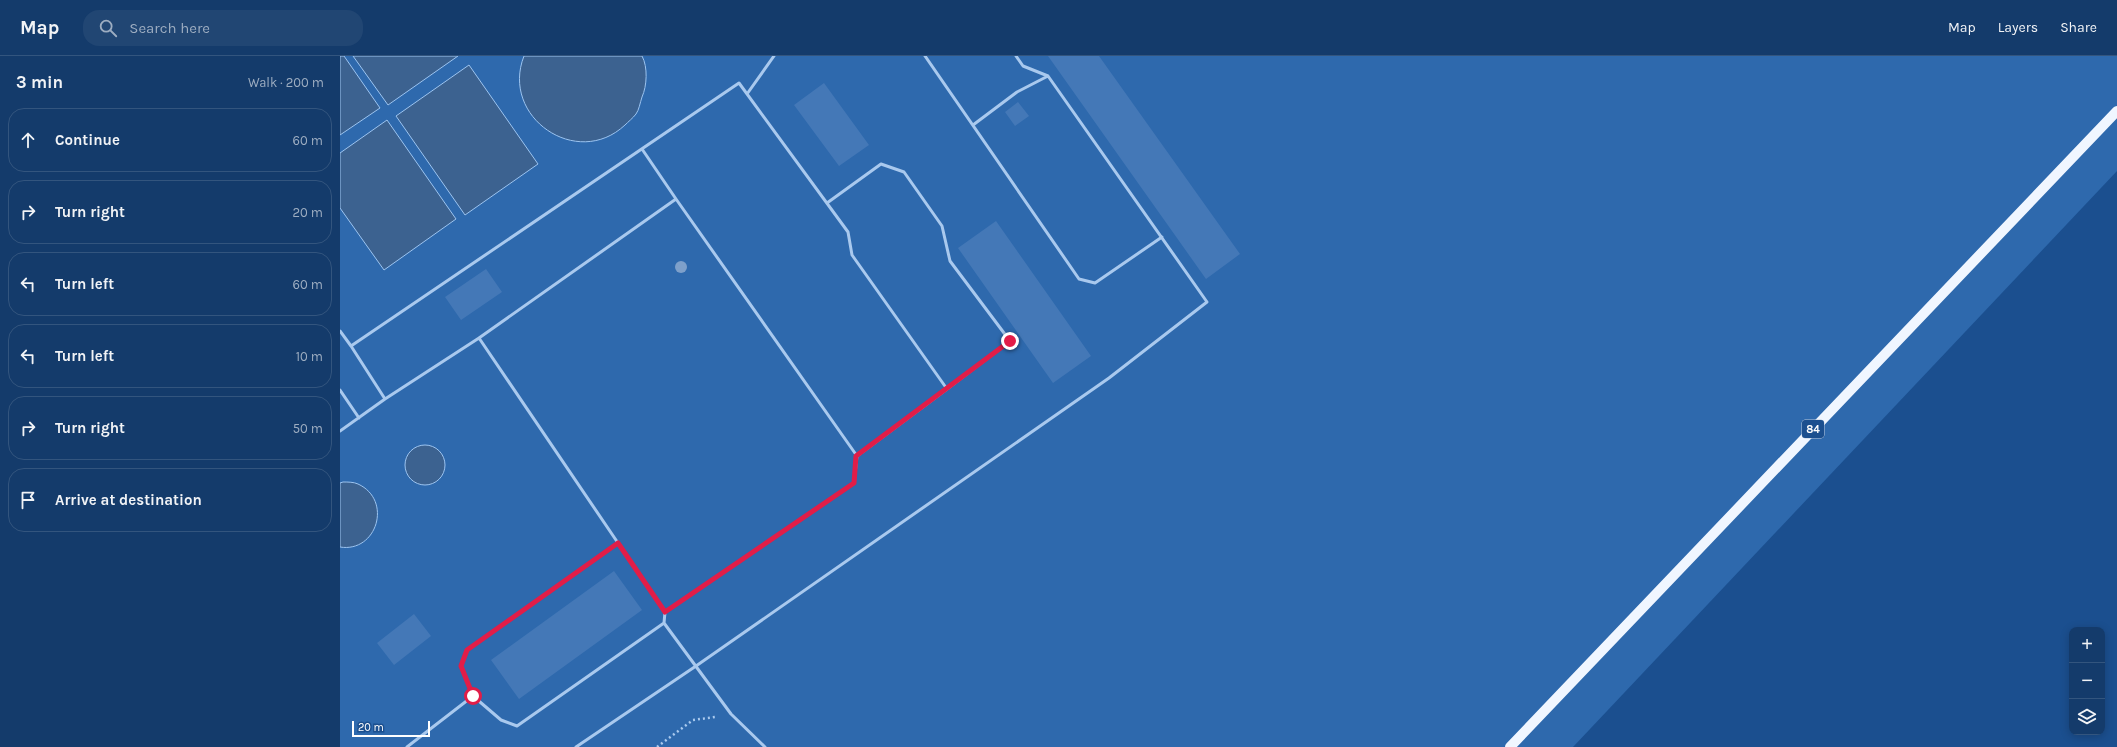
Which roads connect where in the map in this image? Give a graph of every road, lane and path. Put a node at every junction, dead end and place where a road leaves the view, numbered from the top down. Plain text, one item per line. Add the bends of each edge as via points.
1 (774, 56) edge
2 (925, 56) edge
3 (1016, 56) edge
4 (1048, 76) junction
5 (748, 94) junction
6 (2117, 111) edge
7 (973, 125) junction
8 (642, 149) junction
9 (676, 199) junction
10 (827, 203) junction
11 (1162, 237) junction
12 (340, 331) edge
13 (478, 338) junction
14 (351, 346) junction
15 (947, 389) junction
16 (340, 390) edge
17 (385, 400) junction
18 (359, 418) junction
19 (340, 431) edge
20 (856, 456) junction
21 (618, 543) junction
22 (665, 612) junction
23 (664, 623) junction
24 (696, 666) junction
25 (473, 696) junction
26 (731, 714) junction
27 (407, 747) edge
28 (576, 747) edge
29 (657, 747) edge
30 (765, 747) edge
31 (1510, 747) edge

1 - 5 lane
2 - 7 lane
3 - 4 lane via 1023,66
4 - 7 lane via 1017,92
4 - 11 lane
5 - 8 lane via 739,83
5 - 10 lane
6 - 31 main road, 84
7 - 11 lane via 1080,279 1096,283
8 - 9 lane
8 - 14 lane
9 - 13 lane
9 - 20 lane
10 - 15 lane via 848,232 852,255
10 - 15 lane via 881,164 904,172 942,226 950,261 1010,341
11 - 24 lane via 1207,302 1109,378
12 - 14 lane
13 - 17 lane
13 - 21 lane
14 - 17 lane
15 - 20 lane
16 - 18 lane
17 - 18 lane
18 - 19 lane
20 - 22 lane via 854,483
21 - 22 lane
21 - 25 lane via 467,650 461,666
22 - 23 lane
23 - 24 lane
23 - 25 lane via 517,726 501,720
24 - 26 lane
24 - 28 lane
25 - 27 lane
26 - 29 path via 693,720
26 - 30 lane

